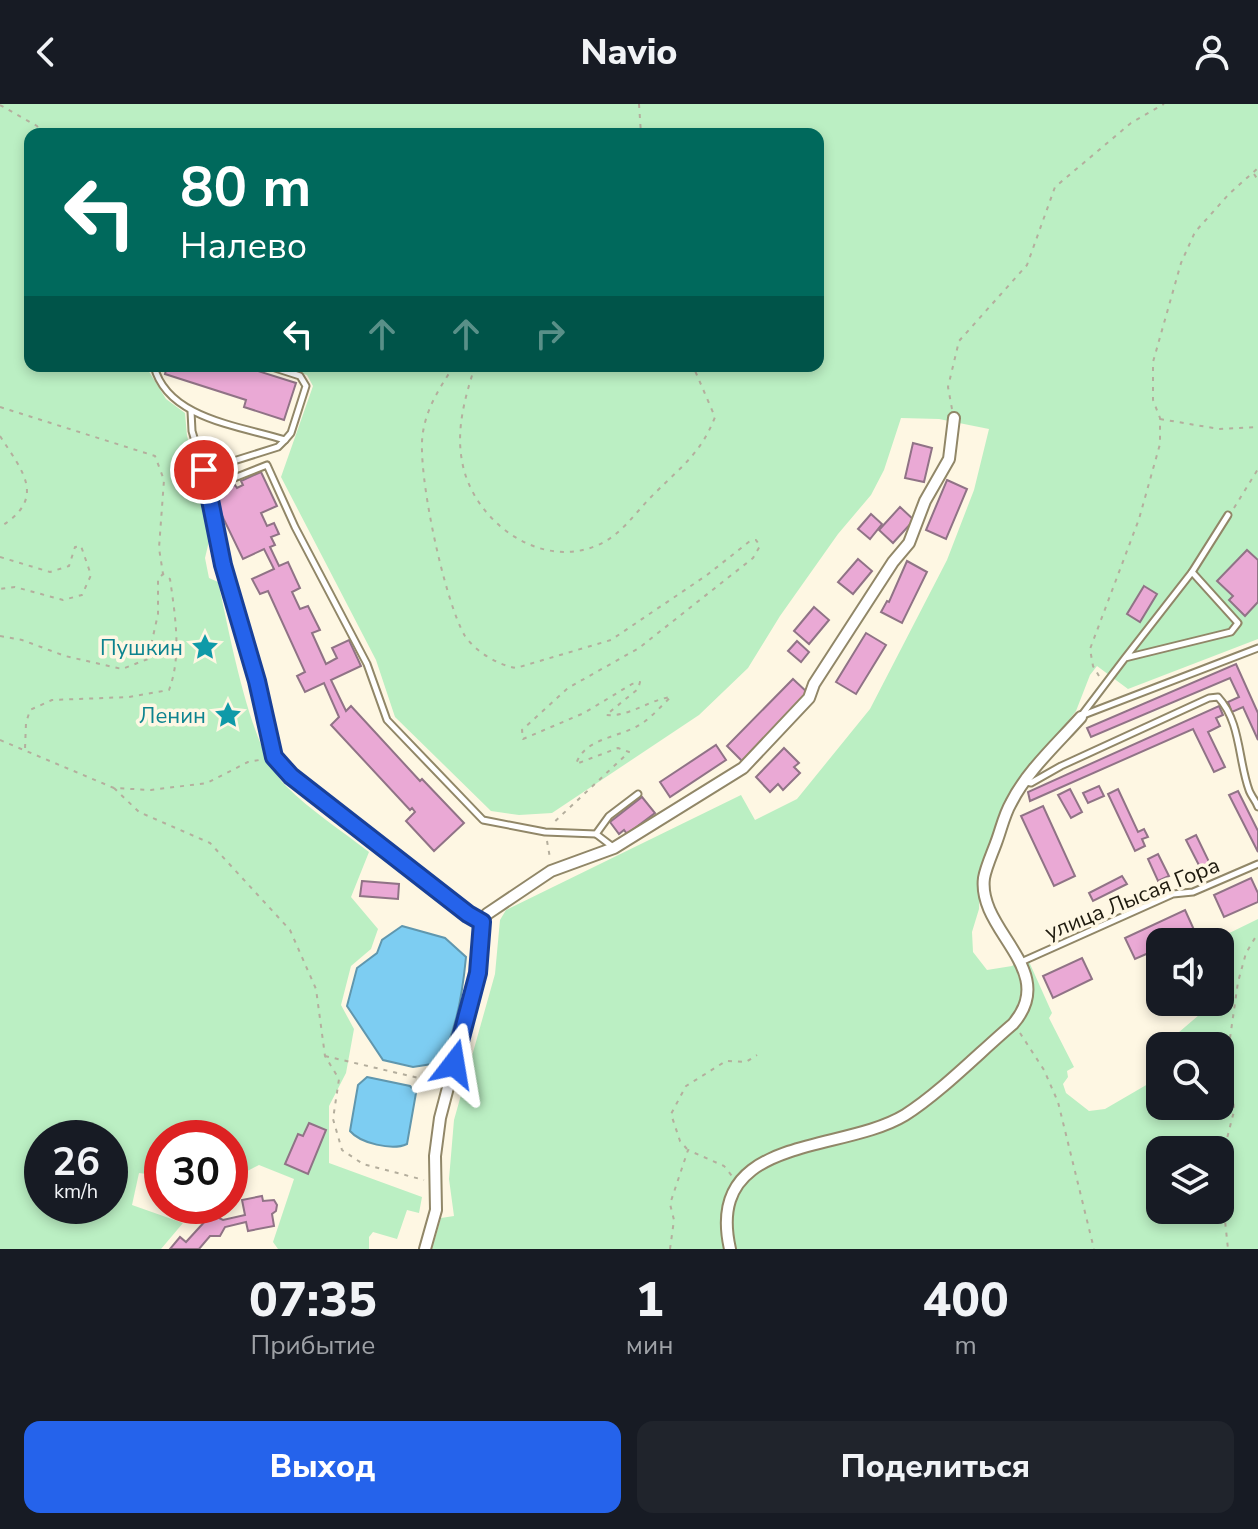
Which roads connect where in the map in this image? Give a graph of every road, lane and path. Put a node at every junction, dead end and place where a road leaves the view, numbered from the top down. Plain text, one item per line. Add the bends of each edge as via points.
1 (639, 104) edge
2 (1164, 104) edge
3 (0, 105) edge
4 (38, 128) edge
5 (641, 128) edge
6 (1258, 168) edge
7 (1253, 173) junction
8 (1258, 180) edge
9 (156, 372) edge
10 (288, 372) edge
11 (450, 372) edge
12 (473, 372) edge
13 (696, 372) edge
14 (0, 407) edge
15 (191, 411) junction
16 (954, 418) joint
17 (1160, 418) junction
18 (1258, 427) edge
19 (0, 436) edge
20 (285, 440) junction
21 (204, 470) junction
22 (1257, 470) edge
23 (1258, 479) edge
24 (209, 488) junction
25 (1228, 515) joint
26 (0, 527) edge
27 (0, 557) edge
28 (1192, 572) junction
29 (163, 574) junction
30 (0, 589) edge
31 (0, 636) edge
32 (1258, 648) edge
33 (1125, 658) junction
34 (1103, 684) junction
35 (1081, 717) junction
36 (0, 740) edge
37 (25, 749) junction
38 (274, 757) junction
39 (1025, 782) junction
40 (114, 788) junction
41 (638, 794) dead end
42 (1257, 803) edge
43 (545, 832) junction
44 (596, 834) junction
45 (614, 848) junction
46 (1258, 864) edge
47 (551, 871) junction
48 (482, 922) junction
49 (1258, 933) edge
50 (1020, 962) junction
51 (1013, 1024) junction
52 (757, 1055) dead end
53 (325, 1056) junction
54 (449, 1085) junction
55 (1228, 1136) edge
56 (688, 1150) junction
57 (436, 1184) junction
58 (738, 1184) junction
59 (1225, 1224) edge
60 (425, 1249) edge
61 (670, 1249) edge
62 (730, 1249) edge
63 (1094, 1249) edge
64 (1228, 1249) edge

1 - 5 path
2 - 16 path via 1131,123 1055,187 1027,265 959,341 948,387
3 - 4 path
6 - 7 path
7 - 8 path
7 - 17 path via 1195,232 1181,263 1153,362 1153,400
9 - 15 lane via 168,392
10 - 20 lane via 300,376 306,386
11 - 43 path via 428,410 421,462 445,586 466,637 494,660 516,668 611,640 750,541 760,546 753,558 639,648 568,688 522,730 523,739 640,682 606,715 620,716 671,697 641,724 579,754 576,764 618,748 629,752
12 - 13 path via 460,431 469,489 505,532 535,548 567,553 599,545 629,522 707,439 715,417
14 - 29 path via 155,456 164,480 159,548
15 - 20 lane
15 - 21 lane
16 - 45 street via 949,459 909,543 809,698 743,768
17 - 18 path via 1219,429
17 - 34 path via 1160,444 1139,519 1090,649
19 - 26 path via 28,486 18,516
20 - 21 lane via 278,447
21 - 24 lane
22 - 23 path
22 - 25 path
24 - 38 lane via 223,565
24 - 43 lane via 267,465 367,664 387,720 483,820
25 - 28 lane
27 - 30 path via 50,572 69,566 75,547 81,546 91,575 82,595 63,600 15,587
28 - 33 lane
28 - 33 lane via 1238,623 1231,632
29 - 31 path via 158,579 158,614 148,659 122,669
29 - 37 path via 170,579 175,615 175,674 169,690 52,700 30,710
32 - 35 lane
33 - 34 lane
34 - 35 lane
35 - 39 street
36 - 37 path
37 - 40 path
38 - 40 path via 248,762 207,783
38 - 48 lane via 291,776
39 - 42 lane via 1218,697
39 - 50 street via 1010,803 984,877 984,898
40 - 53 path via 139,812 210,843 290,930 316,989
41 - 44 lane via 609,816
43 - 44 lane
43 - 47 path
44 - 45 lane
45 - 47 street
46 - 50 lane, улица Лысая Гора via 1193,892 1173,894
47 - 48 street via 495,907
48 - 54 street via 478,973
49 - 55 path via 1238,982 1229,1045 1234,1111
50 - 51 street via 1028,999
51 - 58 street via 907,1114 881,1127 783,1153 751,1168
51 - 63 path via 1058,1102
52 - 56 path via 746,1062 726,1061 686,1086 671,1114
53 - 54 path
53 - 57 path via 339,1079 333,1119 342,1150 363,1164
54 - 57 street via 435,1156
56 - 58 path via 724,1166
56 - 61 path via 670,1204
57 - 60 street via 436,1210
58 - 62 street via 729,1206
59 - 64 path

